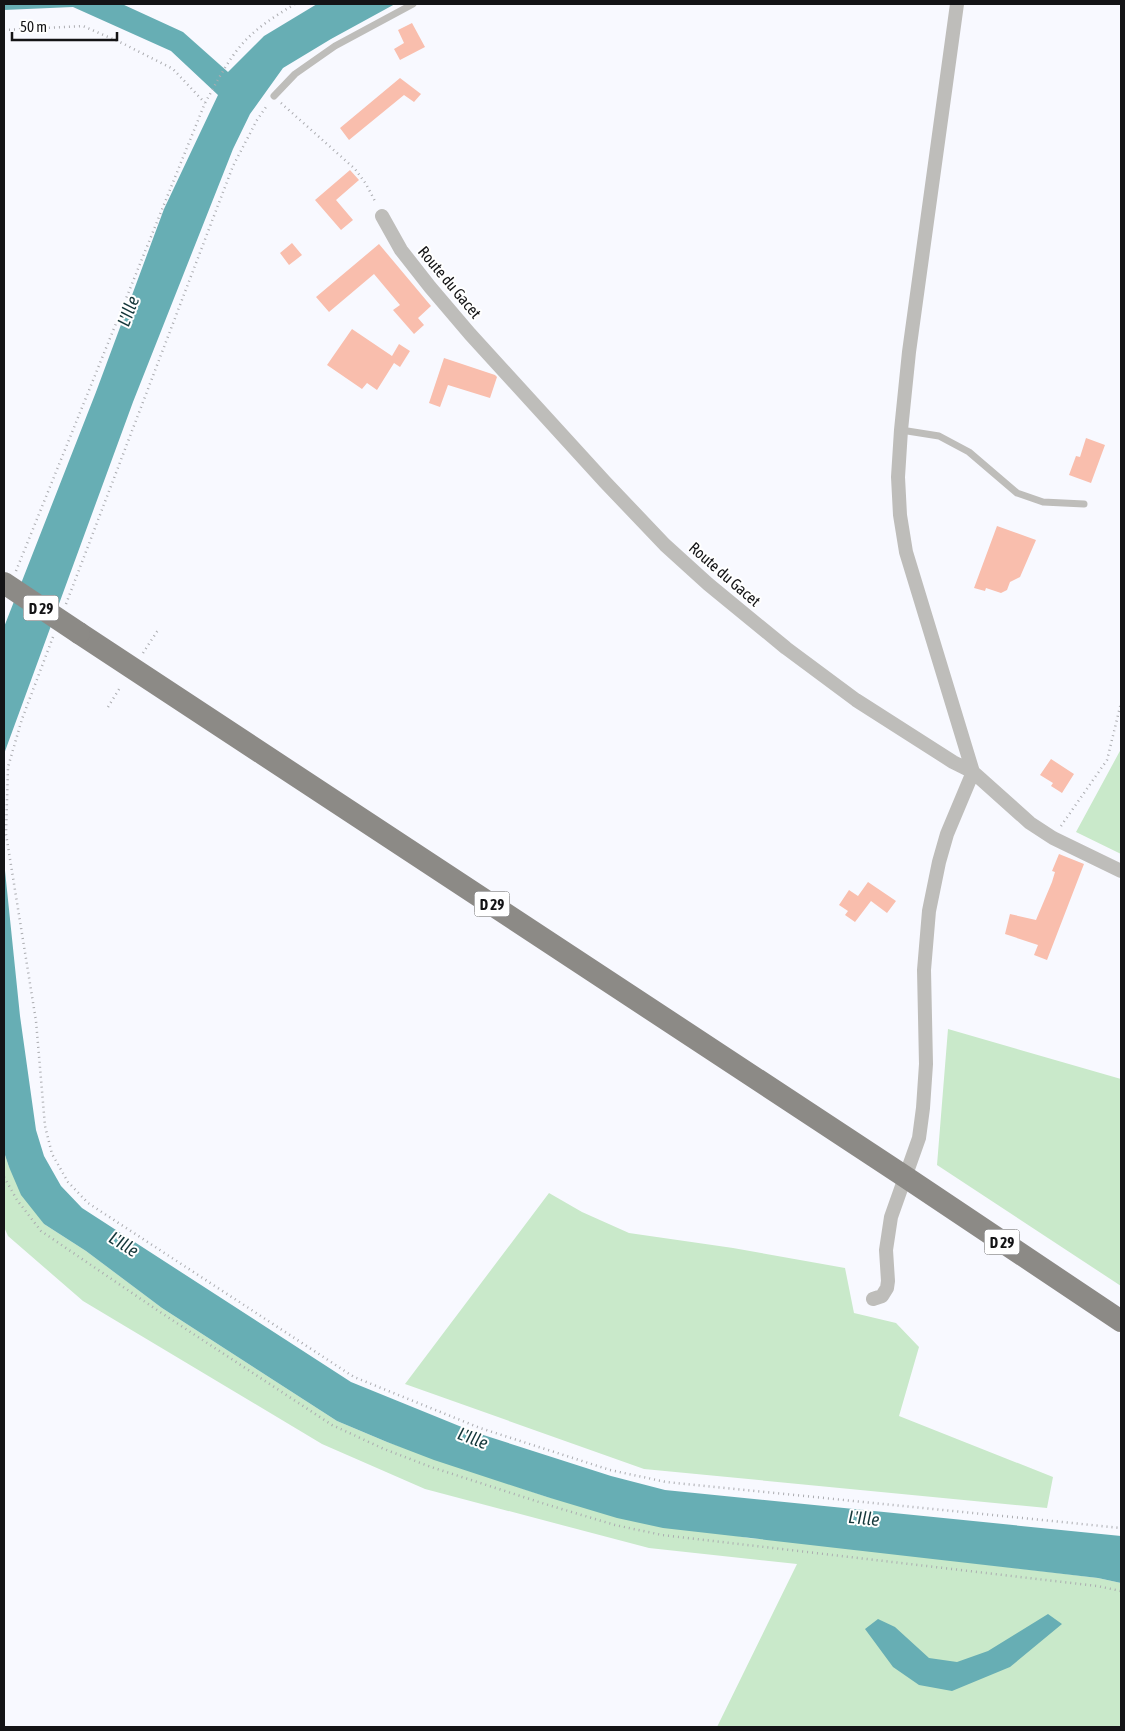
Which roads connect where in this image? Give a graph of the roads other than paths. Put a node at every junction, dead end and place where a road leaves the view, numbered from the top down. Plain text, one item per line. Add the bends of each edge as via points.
1 (413, 4) edge
2 (957, 4) edge
3 (274, 96) road end
4 (382, 216) road end
5 (901, 430) junction
6 (1084, 504) dead end
7 (9, 578) edge
8 (974, 772) junction
9 (1121, 871) edge
10 (904, 1176) junction
11 (874, 1299) dead end
12 (1121, 1321) edge

1 - 3 lane via 335,46 295,74
2 - 5 street
4 - 8 street, Route du Gacet via 401,250 464,327 665,546 794,654 856,700
5 - 6 lane via 939,436 969,452 1016,493 1043,502
5 - 8 street via 898,486 906,552
7 - 10 main road, D 29, bridge via 79,633
8 - 9 street, Route du Gacet via 1030,823 1053,838
8 - 10 street via 947,834 929,911 924,970 926,1064 923,1108 918,1138
10 - 11 street via 891,1217 886,1250 887,1288 882,1296
10 - 12 main road, D 29

